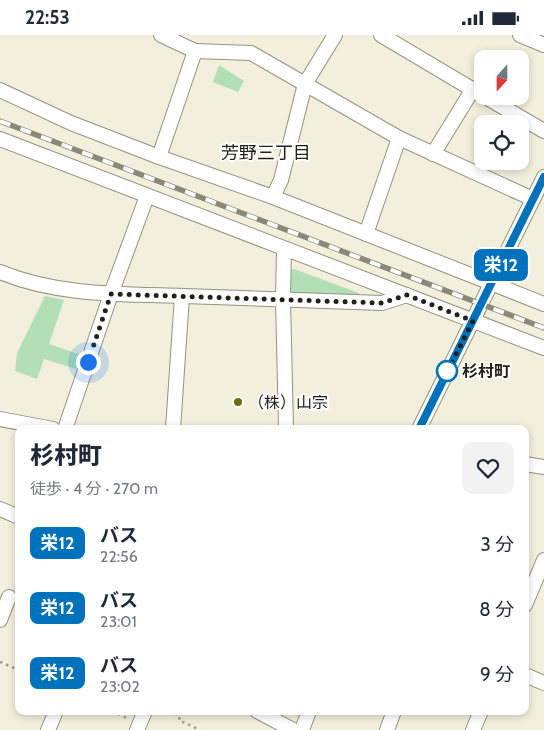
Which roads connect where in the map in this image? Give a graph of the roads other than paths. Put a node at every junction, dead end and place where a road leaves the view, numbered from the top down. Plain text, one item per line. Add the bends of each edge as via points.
1 (161, 35) edge
2 (334, 35) edge
3 (381, 35) edge
4 (520, 35) edge
5 (544, 45) edge
6 (195, 51) junction
7 (305, 84) junction
8 (474, 90) edge
9 (0, 91) edge
10 (474, 102) edge
11 (499, 105) edge
12 (544, 131) edge
13 (399, 138) junction
14 (0, 139) edge
15 (433, 154) junction
16 (159, 157) junction
17 (544, 177) edge
18 (147, 196) junction
19 (273, 197) junction
20 (533, 199) junction
21 (366, 234) junction
22 (284, 249) junction
23 (0, 272) edge
24 (491, 284) junction
25 (111, 294) junction
26 (407, 295) junction
27 (182, 296) junction
28 (283, 299) junction
29 (544, 304) edge
30 (473, 321) junction
31 (544, 348) edge
32 (0, 419) edge
33 (32, 425) edge
34 (66, 425) edge
35 (173, 425) edge
36 (286, 425) edge
37 (421, 425) edge
38 (529, 465) edge
39 (544, 467) edge
40 (0, 509) edge
41 (15, 515) edge
42 (544, 560) edge
43 (535, 575) edge
44 (529, 593) edge
45 (9, 597) edge
46 (0, 620) edge
47 (529, 677) edge
48 (544, 683) edge
49 (54, 715) edge
50 (265, 715) edge
51 (308, 715) edge
52 (392, 715) edge
53 (479, 715) edge
54 (48, 730) edge
55 (293, 730) edge
56 (302, 730) edge
57 (386, 730) edge
58 (473, 730) edge

1 - 6 street
2 - 7 street
3 - 8 street
4 - 5 street
6 - 7 street via 251,53
6 - 16 street
7 - 13 street
7 - 19 street via 281,181
9 - 16 street
10 - 15 street
11 - 12 street
13 - 15 street
13 - 21 street
14 - 18 street
15 - 20 street
16 - 19 street
17 - 20 street
18 - 22 street
18 - 25 street
19 - 21 street
20 - 24 street
21 - 24 street
22 - 26 street
22 - 28 street
23 - 25 street via 61,289
24 - 29 street
24 - 30 street
25 - 27 street
25 - 34 street
26 - 28 street via 382,303
26 - 30 street
27 - 28 street
27 - 35 street
28 - 36 street
30 - 31 street
30 - 37 street
32 - 33 street
38 - 39 street
40 - 41 street
42 - 43 street
43 - 44 street
45 - 46 street
47 - 48 street
49 - 54 street
50 - 55 street
51 - 56 street
52 - 57 street
53 - 58 street

